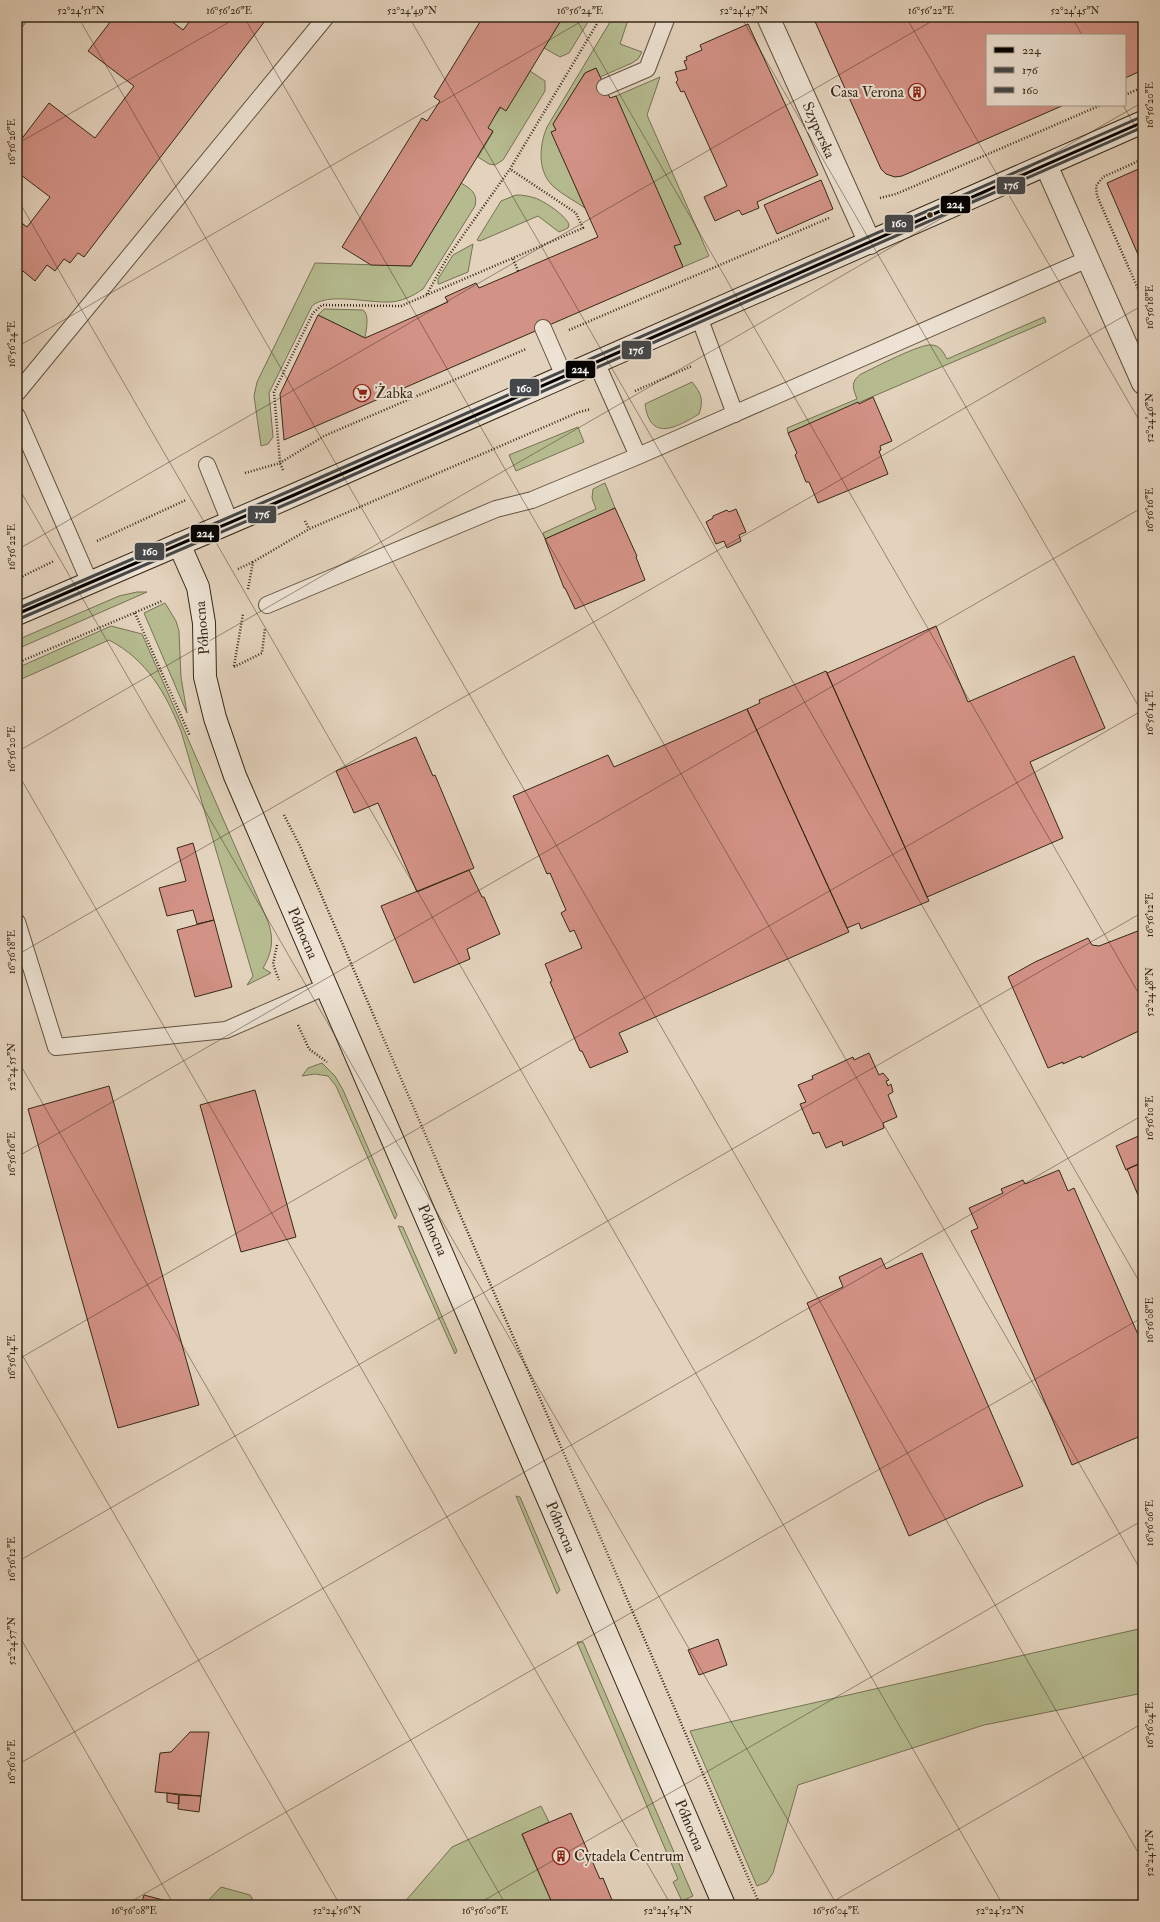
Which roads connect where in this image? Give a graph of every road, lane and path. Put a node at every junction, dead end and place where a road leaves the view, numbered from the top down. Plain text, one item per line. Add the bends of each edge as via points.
1 (326, 17) edge
2 (601, 17) edge
3 (667, 17) edge
4 (768, 17) edge
5 (605, 87) dead end
6 (1143, 87) edge
7 (1126, 95) edge
8 (1098, 106) edge
9 (1143, 122) edge
10 (1143, 159) edge
11 (1046, 165) junction
12 (510, 169) junction
13 (1101, 173) dead end
14 (1103, 177) junction
15 (1098, 196) junction
16 (877, 198) dead end
17 (1093, 198) dead end
18 (870, 243) junction
19 (513, 259) junction
20 (1088, 259) junction
21 (518, 271) dead end
22 (426, 295) junction
23 (1143, 300) edge
24 (699, 317) junction
25 (543, 328) dead end
26 (714, 357) junction
27 (596, 362) junction
28 (564, 376) junction
29 (1143, 383) edge
30 (17, 393) edge
31 (613, 401) junction
32 (735, 414) junction
33 (17, 416) edge
34 (638, 456) junction
35 (280, 463) junction
36 (207, 465) dead end
37 (283, 470) dead end
38 (245, 473) dead end
39 (186, 500) dead end
40 (304, 518) dead end
41 (230, 522) junction
42 (309, 529) junction
43 (179, 544) junction
44 (76, 550) junction
45 (253, 562) junction
46 (238, 569) dead end
47 (17, 579) edge
48 (90, 582) junction
49 (248, 592) dead end
50 (162, 601) dead end
51 (267, 605) joint
52 (245, 607) dead end
53 (17, 614) edge
54 (17, 663) edge
55 (233, 667) junction
56 (235, 675) dead end
57 (282, 812) dead end
58 (17, 922) edge
59 (327, 986) junction
60 (724, 1905) edge
61 (760, 1905) edge

1 - 30 lane
2 - 12 path
3 - 5 lane via 647,70
4 - 18 street, Szyperska
6 - 7 path
8 - 16 path via 896,194
9 - 11 street
10 - 14 path
11 - 18 street
11 - 20 street
12 - 19 path via 576,213 583,228
12 - 22 path via 447,258
13 - 14 path
14 - 15 path via 1096,186
15 - 17 path
15 - 23 path
18 - 24 street
19 - 21 path
19 - 22 path
20 - 29 street
20 - 32 lane
22 - 35 path via 401,306 322,305 313,313 274,392
24 - 26 lane
24 - 27 street
25 - 28 lane
26 - 31 path
26 - 32 lane
27 - 28 street
27 - 31 lane
28 - 41 street
31 - 34 lane
31 - 42 path via 579,412
32 - 34 lane
33 - 44 lane
34 - 51 lane via 532,500 496,509
35 - 37 path
35 - 38 path
36 - 41 lane
39 - 44 path
40 - 42 path
41 - 43 street
42 - 45 path
43 - 48 street
43 - 59 street, Północna via 198,587 204,623 206,677 215,718 235,776
44 - 47 path
44 - 48 lane
45 - 46 path
45 - 49 path
48 - 53 street
50 - 54 path
51 - 55 path via 262,653
52 - 55 path
55 - 56 path
57 - 61 path via 309,868
58 - 59 lane via 56,1047 226,1030
59 - 60 street, Północna

